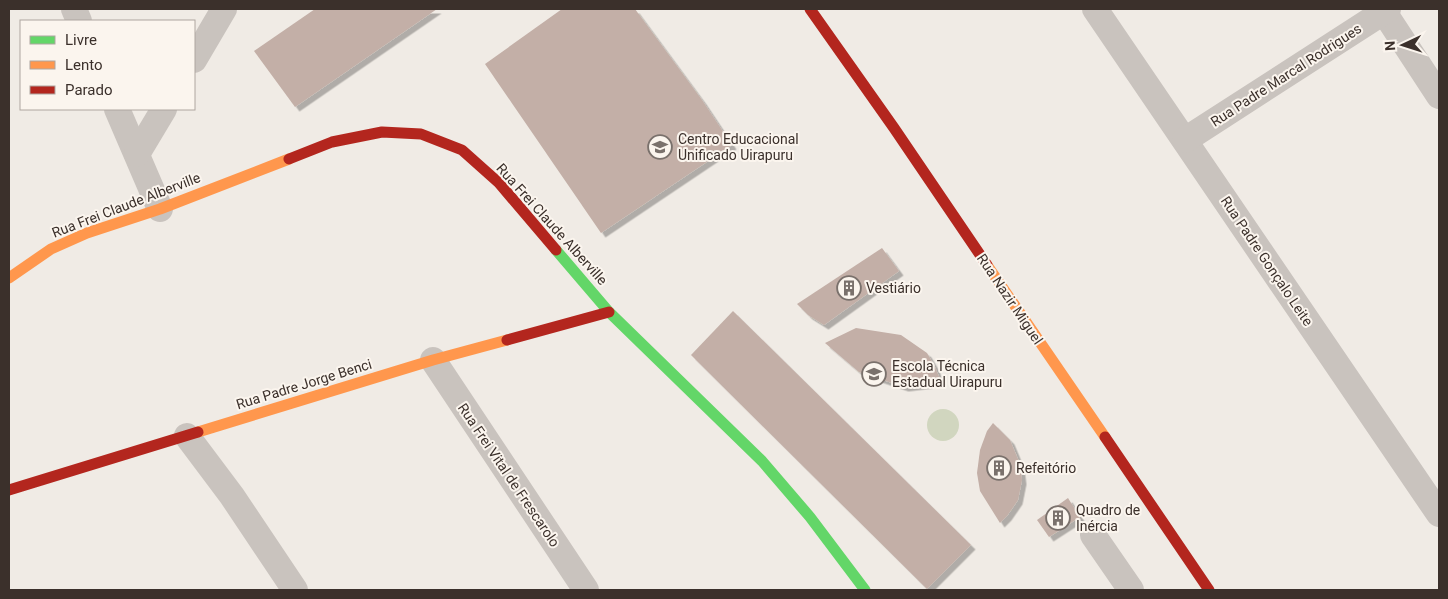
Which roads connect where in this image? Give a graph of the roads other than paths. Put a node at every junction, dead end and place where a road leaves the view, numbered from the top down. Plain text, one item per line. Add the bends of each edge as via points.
1 (224, 9) edge
2 (810, 9) edge
3 (1095, 9) edge
4 (1386, 10) edge
5 (195, 58) edge
6 (1439, 96) edge
7 (117, 110) edge
8 (163, 110) edge
9 (1185, 140) junction
10 (137, 154) junction
11 (160, 209) junction
12 (9, 278) edge
13 (609, 312) junction
14 (433, 360) junction
15 (187, 436) junction
16 (9, 490) edge
17 (1439, 514) edge
18 (1093, 535) dead end
19 (295, 590) edge
20 (586, 590) edge
21 (865, 590) edge
22 (1131, 590) edge
23 (1209, 590) edge

1 - 5 street
2 - 23 street, Rua Nazir Miguel
3 - 9 street, Rua Padre Gonçalo Leite
4 - 6 street
4 - 9 street, Rua Padre Marcal Rodrigues
7 - 10 street
8 - 10 street
9 - 17 street, Rua Padre Gonçalo Leite
10 - 11 street
11 - 12 street, Rua Frei Claude Alberville via 86,233 51,249
11 - 13 street, Rua Frei Claude Alberville via 332,142 382,132 422,134 462,150 499,183
13 - 14 street, Rua Padre Jorge Benci
13 - 21 street, Rua Frei Claude Alberville via 762,461
14 - 15 street, Rua Padre Jorge Benci
14 - 20 street, Rua Frei Vital de Frescarolo
15 - 16 street, Rua Padre Jorge Benci
15 - 19 street
18 - 22 street

